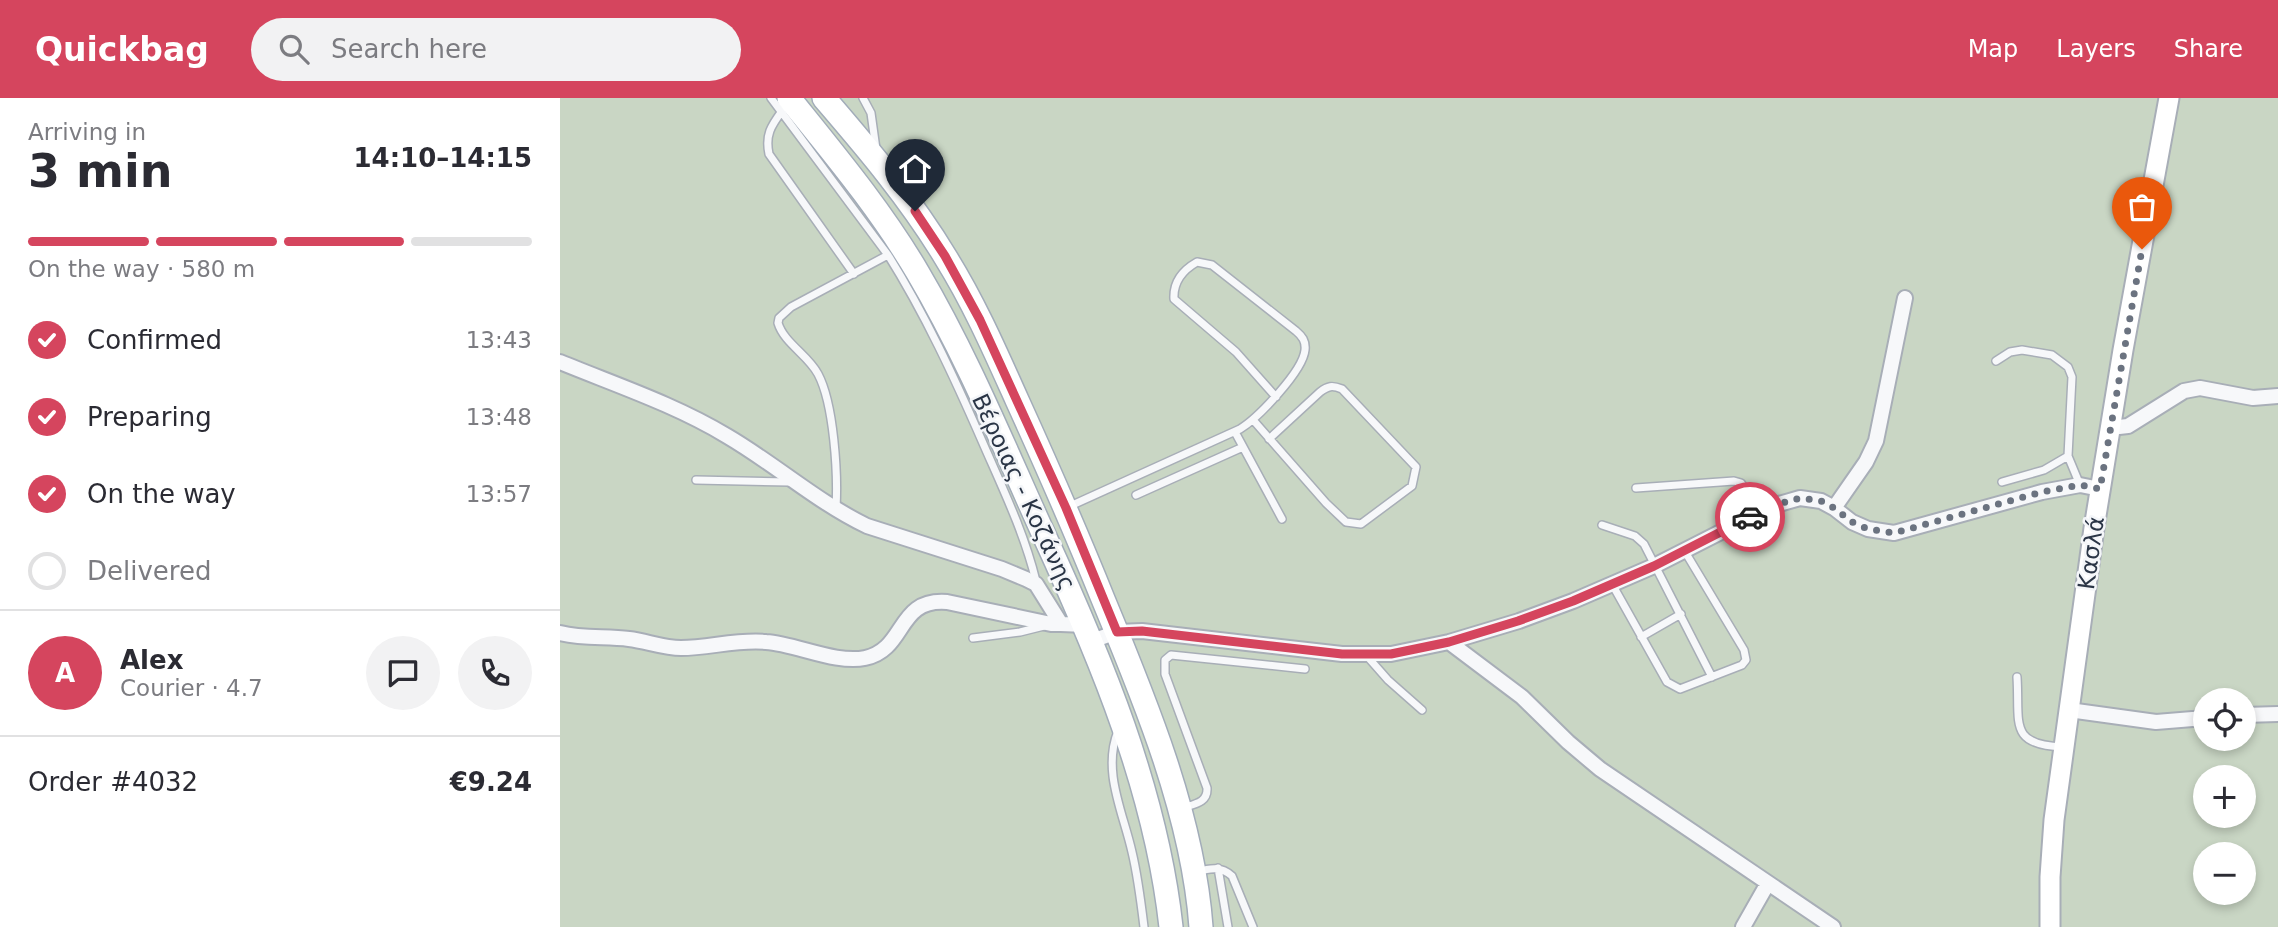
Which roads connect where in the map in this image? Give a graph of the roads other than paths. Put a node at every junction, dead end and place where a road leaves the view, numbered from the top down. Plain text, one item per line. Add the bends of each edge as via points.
1 (771, 98) edge
2 (824, 98) edge
3 (863, 98) edge
4 (2169, 98) edge
5 (785, 105) edge
6 (877, 160) junction
7 (888, 255) junction
8 (853, 274) junction
9 (1905, 298) dead end
10 (1996, 361) dead end
11 (560, 362) edge
12 (2278, 396) edge
13 (1276, 397) junction
14 (1254, 421) junction
15 (2110, 428) junction
16 (1235, 432) junction
17 (1269, 439) junction
18 (1243, 447) junction
19 (2068, 456) junction
20 (696, 480) dead end
21 (2002, 482) dead end
22 (794, 483) junction
23 (2080, 485) junction
24 (1636, 488) dead end
25 (2100, 489) junction
26 (1136, 495) dead end
27 (1066, 508) junction
28 (1834, 508) junction
29 (836, 509) junction
30 (1761, 512) junction
31 (1282, 519) dead end
32 (1602, 525) dead end
33 (1684, 550) junction
34 (1654, 566) junction
35 (1036, 584) junction
36 (1612, 584) junction
37 (1681, 614) junction
38 (1056, 624) junction
39 (1117, 632) junction
40 (560, 633) edge
41 (1088, 633) junction
42 (1641, 637) junction
43 (973, 638) dead end
44 (1449, 642) junction
45 (1366, 655) junction
46 (1305, 669) dead end
47 (1712, 677) junction
48 (2017, 677) dead end
49 (1422, 710) dead end
50 (2070, 710) junction
51 (2278, 714) edge
52 (2256, 715) edge
53 (2193, 719) edge
54 (1121, 723) junction
55 (2064, 747) junction
56 (1178, 809) junction
57 (1218, 868) junction
58 (1193, 873) junction
59 (1768, 883) junction
60 (1144, 927) edge
61 (1171, 927) edge
62 (1201, 927) edge
63 (1228, 927) edge
64 (1253, 927) edge
65 (1743, 927) edge
66 (1833, 927) edge
67 (2050, 927) edge

1 - 5 lane
2 - 6 main road, Βέροιας - Κοζάνης
3 - 6 lane via 871,113
4 - 15 street, Κασλά
5 - 7 lane
5 - 8 lane via 771,125 769,154
5 - 41 main road, Βέροιας - Κοζάνης via 881,215 917,271 945,321
6 - 27 main road, Βέροιας - Κοζάνης via 938,245 970,300
7 - 8 lane
7 - 35 lane via 947,364 1016,518
8 - 29 lane via 791,307 778,323 817,373 824,392 834,443
9 - 28 street via 1876,441
10 - 19 lane via 2022,350 2052,355 2068,367 2073,377
11 - 22 street via 714,428
12 - 15 street via 2253,398 2200,388 2184,391 2128,426
13 - 13 lane via 1303,356 1304,338 1212,265 1197,262 1175,285 1174,299 1236,352
13 - 14 lane
14 - 16 lane
14 - 17 lane
15 - 25 street, Κασλά
16 - 18 lane
16 - 27 lane
17 - 17 lane via 1326,503 1354,525 1414,481 1416,467 1335,386 1320,392
18 - 26 lane
18 - 31 lane
19 - 21 lane via 2044,470
19 - 23 lane
20 - 22 lane
22 - 29 street
23 - 25 street
23 - 28 street via 1894,533 1868,529
24 - 30 lane via 1734,481 1741,483
25 - 50 street, Κασλά
27 - 39 main road, Βέροιας - Κοζάνης
28 - 30 street via 1800,498
29 - 35 street via 867,526
30 - 33 street
32 - 34 lane via 1634,536 1644,544
33 - 34 street
33 - 47 lane via 1744,650 1742,665
34 - 36 street
34 - 37 lane
35 - 38 street
36 - 42 lane
36 - 44 street via 1530,617
37 - 42 lane
37 - 47 lane
38 - 40 street via 934,601 915,608 884,649 861,659 762,641 679,648
38 - 41 street
38 - 43 lane
39 - 41 street
39 - 45 street
39 - 56 main road, Βέροιας - Κοζάνης via 1165,758
41 - 54 main road, Βέροιας - Κοζάνης
42 - 47 lane via 1674,688
44 - 45 street
44 - 59 street via 1522,697 1600,769
45 - 49 lane
46 - 56 lane via 1171,655 1166,660 1165,674 1208,795
48 - 55 lane via 2024,737 2043,747
50 - 53 street via 2156,722
50 - 55 street, Κασλά
51 - 52 street
54 - 60 lane via 1112,748 1111,771 1132,852
54 - 61 main road, Βέροιας - Κοζάνης via 1157,845
55 - 67 street, Κασλά via 2051,851
56 - 58 main road, Βέροιας - Κοζάνης
57 - 58 lane
57 - 63 lane
57 - 64 lane via 1236,881
58 - 62 main road, Βέροιας - Κοζάνης
59 - 65 street
59 - 66 street

